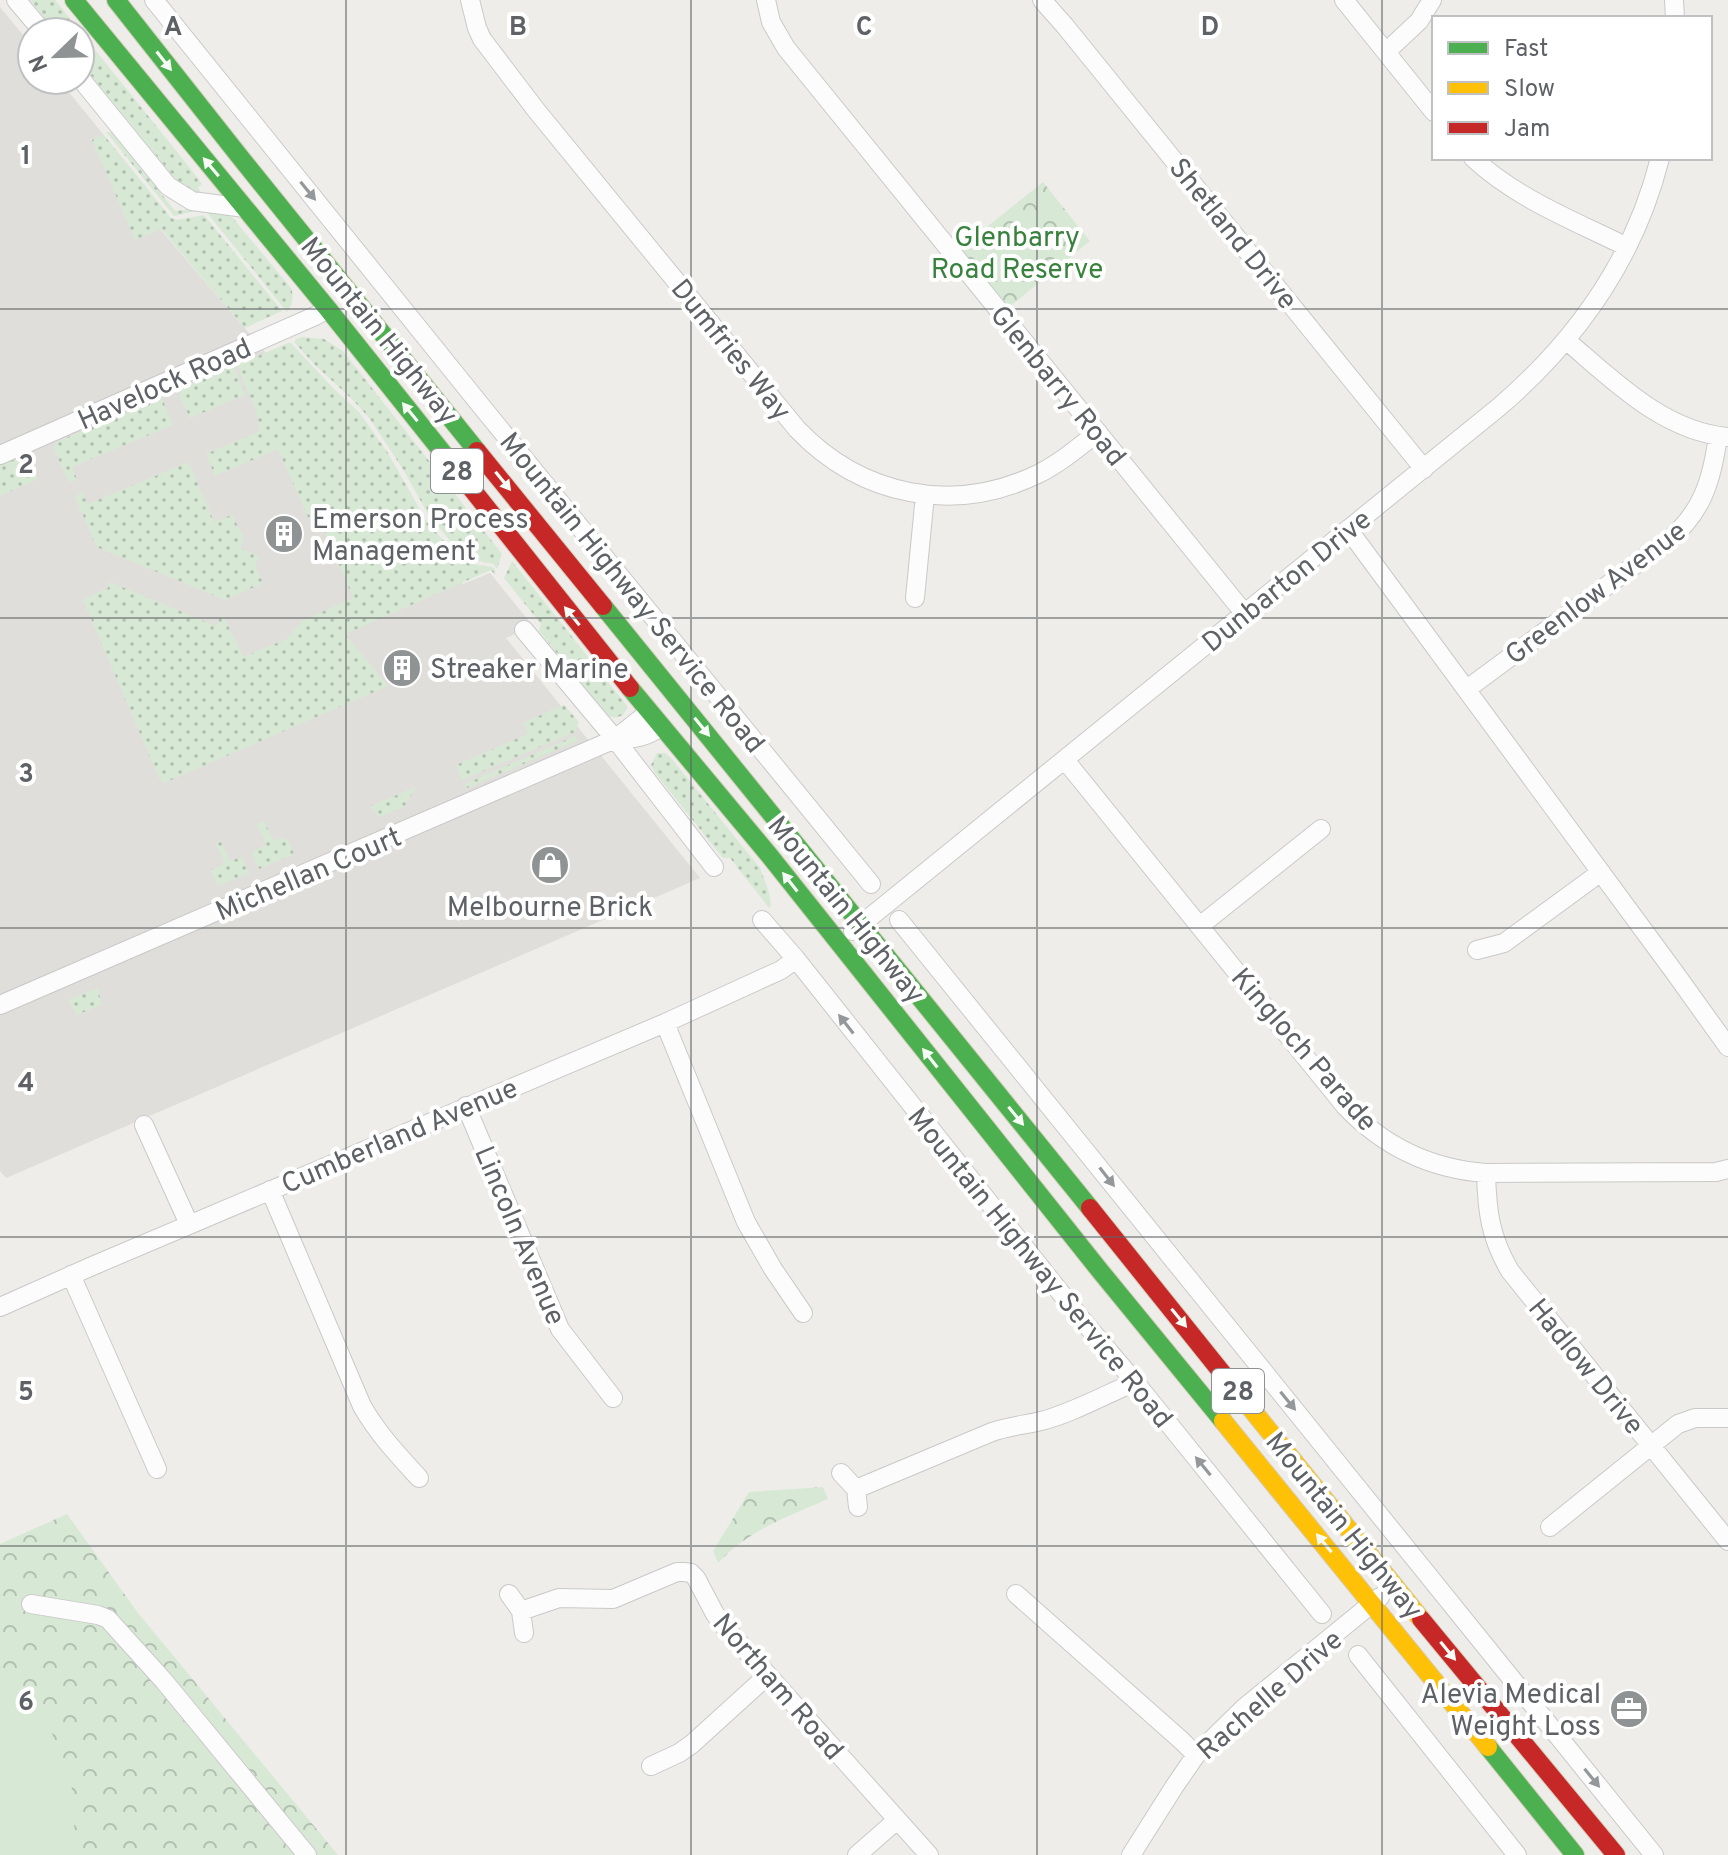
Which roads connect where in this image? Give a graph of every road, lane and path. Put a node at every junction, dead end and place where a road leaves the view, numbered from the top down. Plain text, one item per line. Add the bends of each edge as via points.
1 (16, 0) edge
2 (74, 0) edge
3 (116, 0) edge
4 (154, 0) edge
5 (470, 0) edge
6 (766, 0) edge
7 (1042, 0) edge
8 (1344, 0) edge
9 (1432, 0) edge
10 (30, 16) edge
11 (1386, 52) junction
12 (95, 96) edge
13 (1432, 110) edge
14 (1475, 160) edge
15 (1659, 160) edge
16 (245, 208) junction
17 (1627, 247) junction
18 (349, 291) junction
19 (328, 309) junction
20 (1567, 341) junction
21 (1098, 432) junction
22 (1723, 437) edge
23 (0, 455) edge
24 (1424, 469) junction
25 (925, 495) junction
26 (1348, 529) junction
27 (915, 598) dead end
28 (1245, 614) junction
29 (524, 630) dead end
30 (1467, 689) junction
31 (680, 700) junction
32 (649, 712) junction
33 (661, 727) junction
34 (615, 739) junction
35 (1065, 760) junction
36 (1321, 829) dead end
37 (714, 867) dead end
38 (1601, 872) junction
39 (871, 884) dead end
40 (762, 920) dead end
41 (899, 920) dead end
42 (861, 925) junction
43 (1201, 925) junction
44 (839, 943) junction
45 (1477, 950) dead end
46 (796, 959) junction
47 (923, 1001) junction
48 (0, 1005) edge
49 (970, 1007) junction
50 (665, 1023) junction
51 (1728, 1047) edge
52 (978, 1070) junction
53 (466, 1106) junction
54 (975, 1116) junction
55 (144, 1125) dead end
56 (1728, 1169) edge
57 (1486, 1173) junction
58 (270, 1190) junction
59 (189, 1224) junction
60 (71, 1275) junction
61 (0, 1307) edge
62 (803, 1313) dead end
63 (1135, 1382) junction
64 (613, 1398) dead end
65 (1728, 1418) edge
66 (1651, 1446) junction
67 (157, 1469) dead end
68 (841, 1473) dead end
69 (419, 1478) dead end
70 (1550, 1527) dead end
71 (1728, 1541) edge
72 (1395, 1586) junction
73 (509, 1594) dead end
74 (1016, 1594) dead end
75 (1373, 1603) junction
76 (31, 1604) dead end
77 (521, 1611) junction
78 (1322, 1614) dead end
79 (524, 1633) dead end
80 (1358, 1655) dead end
81 (768, 1675) junction
82 (1196, 1755) junction
83 (651, 1766) dead end
84 (897, 1820) junction
85 (307, 1855) edge
86 (857, 1855) edge
87 (929, 1855) edge
88 (1131, 1855) edge
89 (1517, 1855) edge
90 (1575, 1855) edge
91 (1616, 1855) edge
92 (1654, 1855) edge

1 - 10 street
16 -> 2 main road, Mountain Highway / 28
3 -> 18 main road, Mountain Highway / 28
4 -> 39 street, Mountain Highway Service Road
5 - 25 street, Dumfries Way via 488,48 797,429 849,471
6 - 21 street, Glenbarry Road via 786,48
7 - 24 street, Shetland Drive
8 - 11 street
9 - 11 street via 1419,21
11 - 13 street
12 - 16 street via 168,186 192,201
14 - 17 street via 1500,182
15 - 17 street, Dunbarton Drive
16 - 19 main road, Mountain Highway / 28
17 - 20 street, Dunbarton Drive
18 - 19 main road
18 -> 31 main road, Mountain Highway / 28
19 - 23 street, Havelock Road
32 -> 19 main road, Mountain Highway / 28
20 - 22 street via 1658,412
20 - 24 street, Dunbarton Drive via 1519,390
21 - 25 street, Dumfries Way via 1025,480 976,493
21 - 28 street, Glenbarry Road
22 - 30 street, Greenlow Avenue via 1704,495 1687,524
24 - 26 street, Dunbarton Drive
25 - 27 street
26 - 28 street, Dunbarton Drive
26 - 30 street
28 - 35 street, Dunbarton Drive
29 - 34 street
30 - 38 street
31 - 32 main road
31 - 33 main road
31 -> 42 main road, Mountain Highway / 28
32 - 33 main road, Mountain Highway / 28
32 - 34 street, Michellan Court
33 - 34 street, Michellan Court via 634,740
44 -> 33 main road, Mountain Highway / 28
34 - 37 street
34 - 48 street, Michellan Court
35 - 42 street, Dunbarton Drive
35 - 43 street, Kingloch Parade
36 - 43 street
38 - 45 street via 1504,943
38 - 51 street
40 - 46 street, Mountain Highway Service Road
41 - 49 street
42 - 44 street, Dunbarton Drive
42 - 47 main road, Mountain Highway / 28
43 - 57 street, Kingloch Parade via 1365,1125 1427,1162
54 -> 44 main road, Mountain Highway / 28
46 - 50 street, Cumberland Avenue
63 -> 46 street, Mountain Highway Service Road
47 - 49 street
47 - 52 main road, Mountain Highway / 28
49 -> 92 street, Mountain Highway
50 - 53 street, Cumberland Avenue
50 - 62 street via 746,1222
52 - 54 main road via 986,1100
52 -> 72 main road, Mountain Highway / 28
53 - 58 street, Cumberland Avenue
53 - 64 street, Lincoln Avenue via 560,1329
75 -> 54 main road, Mountain Highway / 28
55 - 59 street
56 - 57 street, Kingloch Parade
57 - 66 street, Hadlow Drive via 1491,1230 1510,1271
58 - 59 street, Cumberland Avenue
58 - 69 street via 362,1406
59 - 60 street, Cumberland Avenue
60 - 61 street, Cumberland Avenue
60 - 67 street
63 - 68 street via 1058,1416 992,1432 857,1498
78 -> 63 street, Mountain Highway Service Road
65 - 66 street via 1683,1422
66 - 70 street
66 - 71 street, Hadlow Drive
72 - 75 street, Rachelle Drive
72 -> 91 main road, Mountain Highway / 28
73 - 77 street
74 - 82 street
75 - 82 street, Rachelle Drive via 1245,1707
75 - 90 main road, Mountain Highway / 28
76 - 85 street via 108,1619
77 - 79 street
77 - 81 street, Northam Road via 559,1598 613,1599 677,1572 691,1573 715,1614
80 - 89 street
81 - 83 street via 692,1744
81 - 84 street, Northam Road
82 - 88 street, Rachelle Drive
84 - 86 street
84 - 87 street, Northam Road

